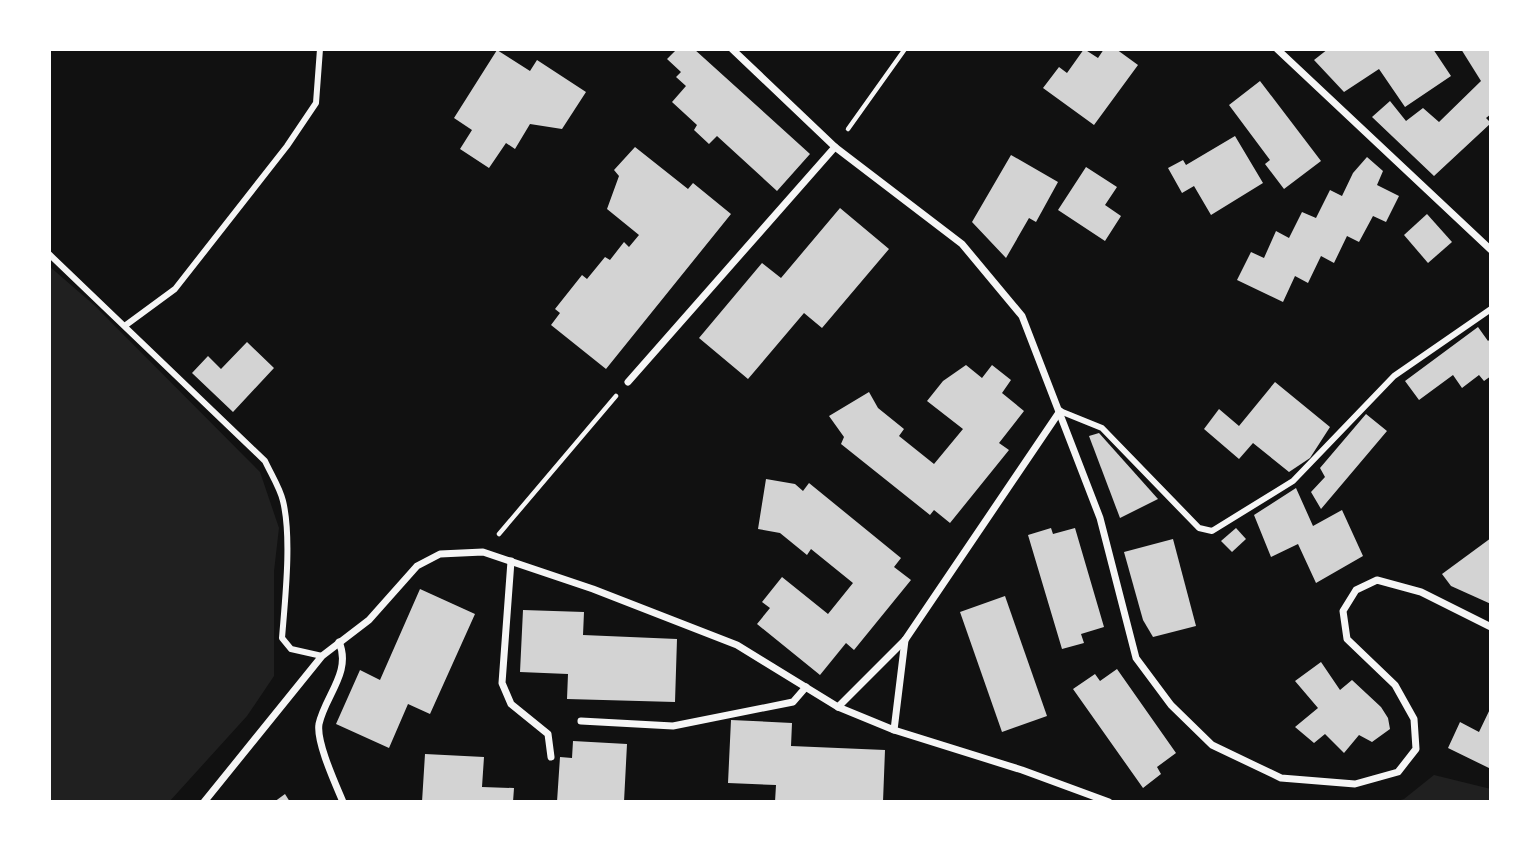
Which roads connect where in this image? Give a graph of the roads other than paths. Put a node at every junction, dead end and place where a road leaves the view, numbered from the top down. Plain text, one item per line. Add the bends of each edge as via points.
1 (320, 49) edge
2 (732, 49) edge
3 (1276, 49) edge
4 (835, 147) junction
5 (1491, 250) edge
6 (49, 254) edge
7 (1491, 309) edge
8 (126, 325) junction
9 (628, 382) road end
10 (1060, 411) junction
11 (511, 561) junction
12 (1491, 627) edge
13 (905, 640) junction
14 (339, 642) junction
15 (321, 656) junction
16 (806, 687) junction
17 (838, 707) junction
18 (581, 721) dead end
19 (894, 730) junction
20 (551, 757) dead end
21 (204, 802) edge
22 (343, 802) edge
23 (1109, 802) edge

1 - 8 street via 316,103 287,146 175,289
2 - 4 street
3 - 5 street
4 - 9 street
4 - 10 street via 962,244 1022,316
6 - 8 street
7 - 10 street via 1394,376 1293,481 1212,531 1199,528 1102,428
8 - 15 street via 265,461 285,514 282,638 291,649
10 - 12 street via 1100,519 1136,658 1171,705 1212,745 1281,778 1355,784 1398,772 1416,749 1415,719 1395,685 1347,639 1343,611 1356,590 1377,580 1421,592
10 - 13 street
11 - 14 street via 484,552 440,554 418,566 369,621
11 - 16 street via 737,645
11 - 20 street via 502,683 511,704 548,734
13 - 17 street
13 - 19 street
14 - 15 street
14 - 22 street via 341,671 319,726 326,761
15 - 21 street
16 - 17 street
16 - 18 street via 793,702 673,726
17 - 19 street
19 - 23 street

